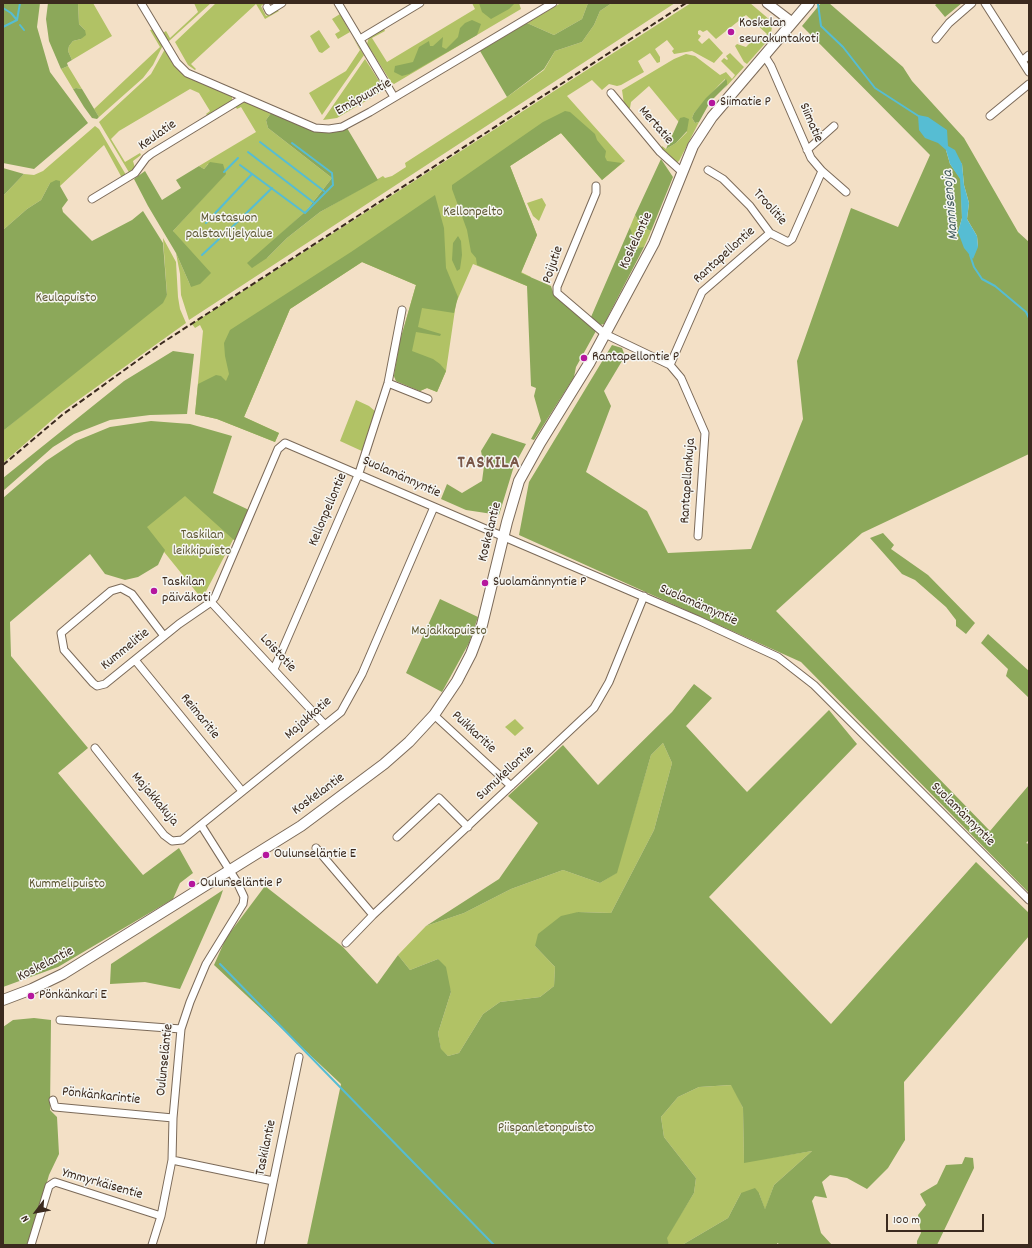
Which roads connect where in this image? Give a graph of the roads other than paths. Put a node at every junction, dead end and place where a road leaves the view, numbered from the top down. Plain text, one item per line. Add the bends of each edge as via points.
1 (141, 3) edge
2 (282, 3) edge
3 (338, 3) edge
4 (420, 3) edge
5 (554, 3) edge
6 (767, 3) edge
7 (809, 3) edge
8 (972, 3) edge
9 (985, 3) edge
10 (268, 7) dead end
11 (792, 22) junction
12 (936, 38) dead end
13 (360, 39) junction
14 (764, 55) junction
15 (1029, 55) edge
16 (1022, 61) junction
17 (1029, 72) edge
18 (1029, 84) edge
19 (611, 93) dead end
20 (394, 97) junction
21 (243, 98) junction
22 (990, 116) dead end
23 (834, 126) dead end
24 (807, 150) junction
25 (708, 170) dead end
26 (822, 171) junction
27 (682, 172) junction
28 (596, 186) dead end
29 (846, 192) dead end
30 (92, 199) dead end
31 (770, 233) junction
32 (402, 310) dead end
33 (605, 334) junction
34 (670, 365) junction
35 (388, 383) junction
36 (428, 399) dead end
37 (285, 443) joint
38 (359, 473) junction
39 (434, 507) junction
40 (698, 536) dead end
41 (503, 537) junction
42 (644, 596) junction
43 (210, 602) junction
44 (164, 636) junction
45 (135, 660) junction
46 (274, 669) junction
47 (434, 715) junction
48 (325, 725) junction
49 (95, 748) dead end
50 (511, 786) junction
51 (242, 791) junction
52 (201, 825) junction
53 (468, 827) junction
54 (397, 837) dead end
55 (316, 848) dead end
56 (230, 871) junction
57 (1029, 900) edge
58 (374, 915) junction
59 (346, 943) dead end
60 (3, 1000) edge
61 (60, 1020) dead end
62 (181, 1029) junction
63 (299, 1057) dead end
64 (54, 1100) dead end
65 (173, 1118) junction
66 (172, 1160) junction
67 (274, 1181) junction
68 (161, 1216) junction
69 (31, 1245) edge
70 (152, 1245) edge
71 (260, 1245) edge

1 - 21 street, Emäpuuntie via 181,68
2 - 10 street via 269,11
3 - 13 street
4 - 13 street
5 - 20 street, Emäpuuntie
6 - 11 street
7 - 11 main road, Koskelantie
8 - 12 street via 949,22
9 - 16 street
11 - 14 main road, Koskelantie
13 - 20 street
14 - 24 street, Siimatie via 772,66
14 - 27 main road, Koskelantie via 712,117
15 - 16 street
16 - 17 street
18 - 22 street
19 - 27 street, Mertatie via 660,152
20 - 21 street, Emäpuuntie via 342,127 329,129 315,128
21 - 30 street, Keulatie via 151,154 135,173
23 - 24 street
24 - 26 street, Siimatie
25 - 31 street, Troolitie via 723,179 750,206
26 - 29 street, Siimatie
26 - 31 street, Troolitie via 792,239 788,242
27 - 33 main road, Koskelantie via 654,243
28 - 33 street, Poijutie via 596,193 556,290 559,296
31 - 34 street, Rantapellontie via 702,292
32 - 35 street, Kellonpellontie
33 - 34 street, Rantapellonkuja
33 - 41 main road, Koskelantie via 526,467 519,481
34 - 40 street, Rantapellonkuja via 681,378 705,433
35 - 36 street
35 - 38 street, Kellonpellontie
37 - 38 street, Suolamännyntie
37 - 43 street, Kummelitie via 278,449 215,597
38 - 39 street, Suolamännyntie
38 - 46 street, Kellonpellontie
39 - 41 street, Suolamännyntie
39 - 48 street, Majakkatie via 362,674 341,712
41 - 42 street, Suolamännyntie
41 - 47 main road, Koskelantie via 482,625 471,654 457,681
42 - 50 street, Sumukellontie via 609,682 594,708
42 - 57 street, Suolamännyntie via 766,650 802,674
43 - 44 street, Kummelitie
43 - 46 street, Loistotie
44 - 45 street, Kummelitie
44 - 45 street, Kummelitie via 132,594 121,588 111,591 61,633 64,650 97,686 105,684
45 - 51 street, Reimaritie
46 - 48 street, Loistotie
47 - 50 street, Puikkaritie
47 - 56 main road, Koskelantie via 389,760 336,801
48 - 51 street, Majakkatie
49 - 52 street, Majakkakuja via 164,835 172,841 182,840
50 - 53 street, Sumukellontie
51 - 52 street, Majakkatie
52 - 56 street
53 - 54 street via 439,798
53 - 58 street, Sumukellontie
55 - 58 street
56 - 60 main road, Koskelantie via 63,974
56 - 62 street, Oulunseläntie via 243,892 243,904 206,964
58 - 59 street, Sumukellontie
61 - 62 street
62 - 65 street, Oulunseläntie
63 - 67 street, Taskilantie
64 - 65 street, Pönkänkarintie via 55,1107
65 - 66 street, Oulunseläntie
66 - 67 street
66 - 68 street, Oulunseläntie
67 - 71 street, Taskilantie
68 - 69 street, Ymmyrkäisentie via 55,1182 49,1186
68 - 70 street, Oulunseläntie

